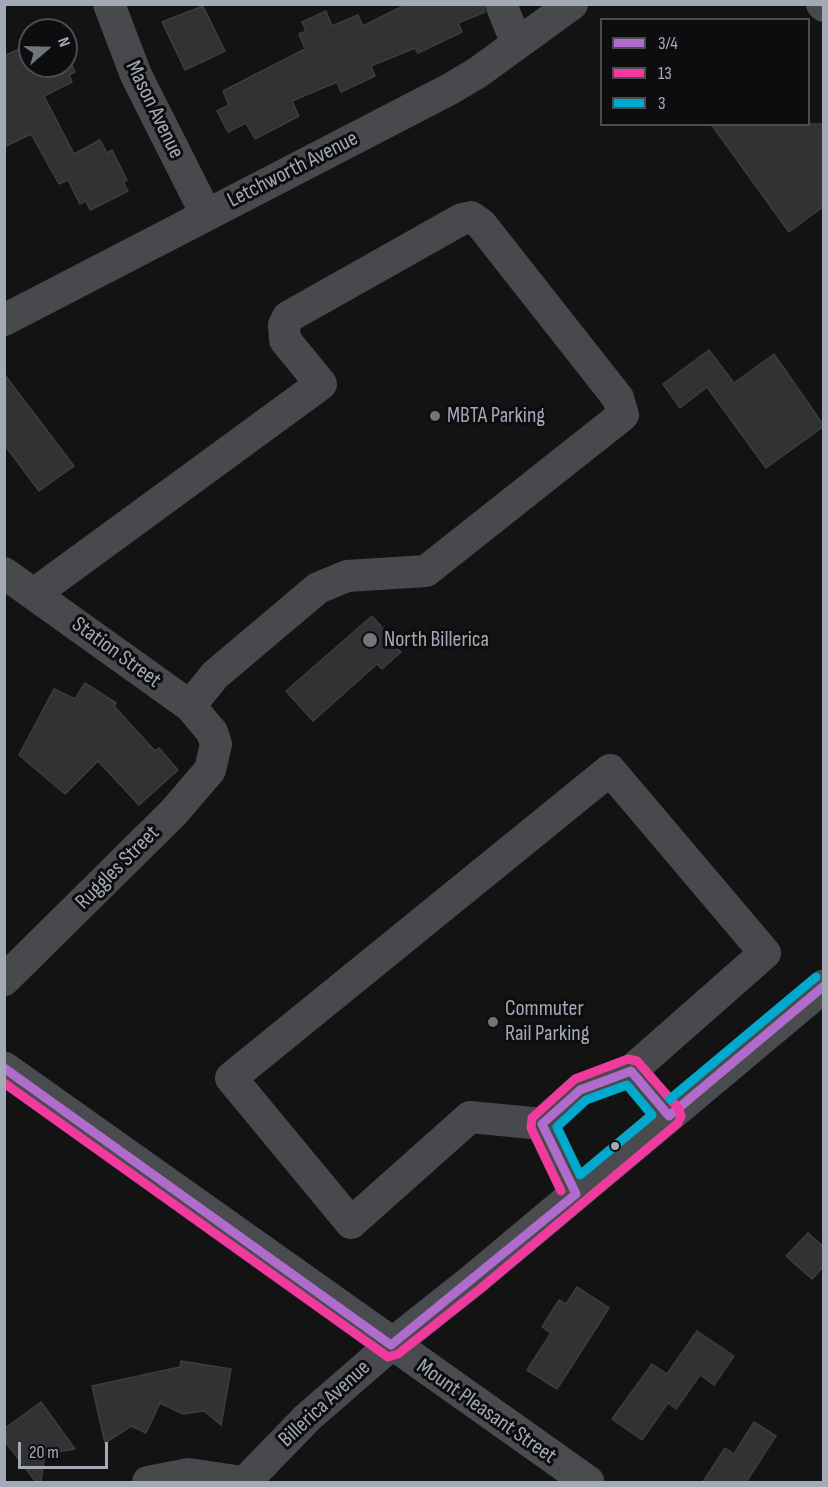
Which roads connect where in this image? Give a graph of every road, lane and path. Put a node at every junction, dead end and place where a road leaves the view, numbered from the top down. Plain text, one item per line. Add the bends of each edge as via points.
1 (108, 4) edge
2 (501, 4) edge
3 (572, 4) edge
4 (517, 44) junction
5 (206, 214) junction
6 (4, 320) edge
7 (4, 573) edge
8 (34, 594) junction
9 (190, 706) junction
10 (216, 744) joint
11 (4, 980) edge
12 (824, 986) edge
13 (4, 1068) edge
14 (631, 1071) junction
15 (669, 1116) junction
16 (542, 1124) junction
17 (576, 1194) junction
18 (391, 1344) junction
19 (148, 1482) edge
20 (244, 1482) edge
21 (588, 1482) edge

1 - 5 street, Mason Avenue via 136,75
2 - 4 street
3 - 4 street, Letchworth Avenue
4 - 5 street, Letchworth Avenue via 477,73 418,106
5 - 6 street, Letchworth Avenue
7 - 8 street, Station Street
8 - 9 street, Station Street
8 - 9 street via 321,384 285,340 288,317 462,219 471,217 481,224 618,398 623,415 426,571 347,576 318,588 214,675
9 - 10 street, Station Street via 212,732
10 - 11 street, Ruggles Street via 210,770 174,812
12 - 15 main road, Billerica Avenue
13 - 18 main road, Mount Pleasant Street
14 - 15 street
14 - 16 street via 580,1090
14 - 16 street via 765,954 610,770 231,1078 351,1223 470,1118
15 - 17 main road, Billerica Avenue
16 - 17 street
17 - 18 main road, Billerica Avenue
18 - 20 street, Billerica Avenue via 308,1417
18 - 21 main road, Mount Pleasant Street
19 - 20 street via 189,1474

